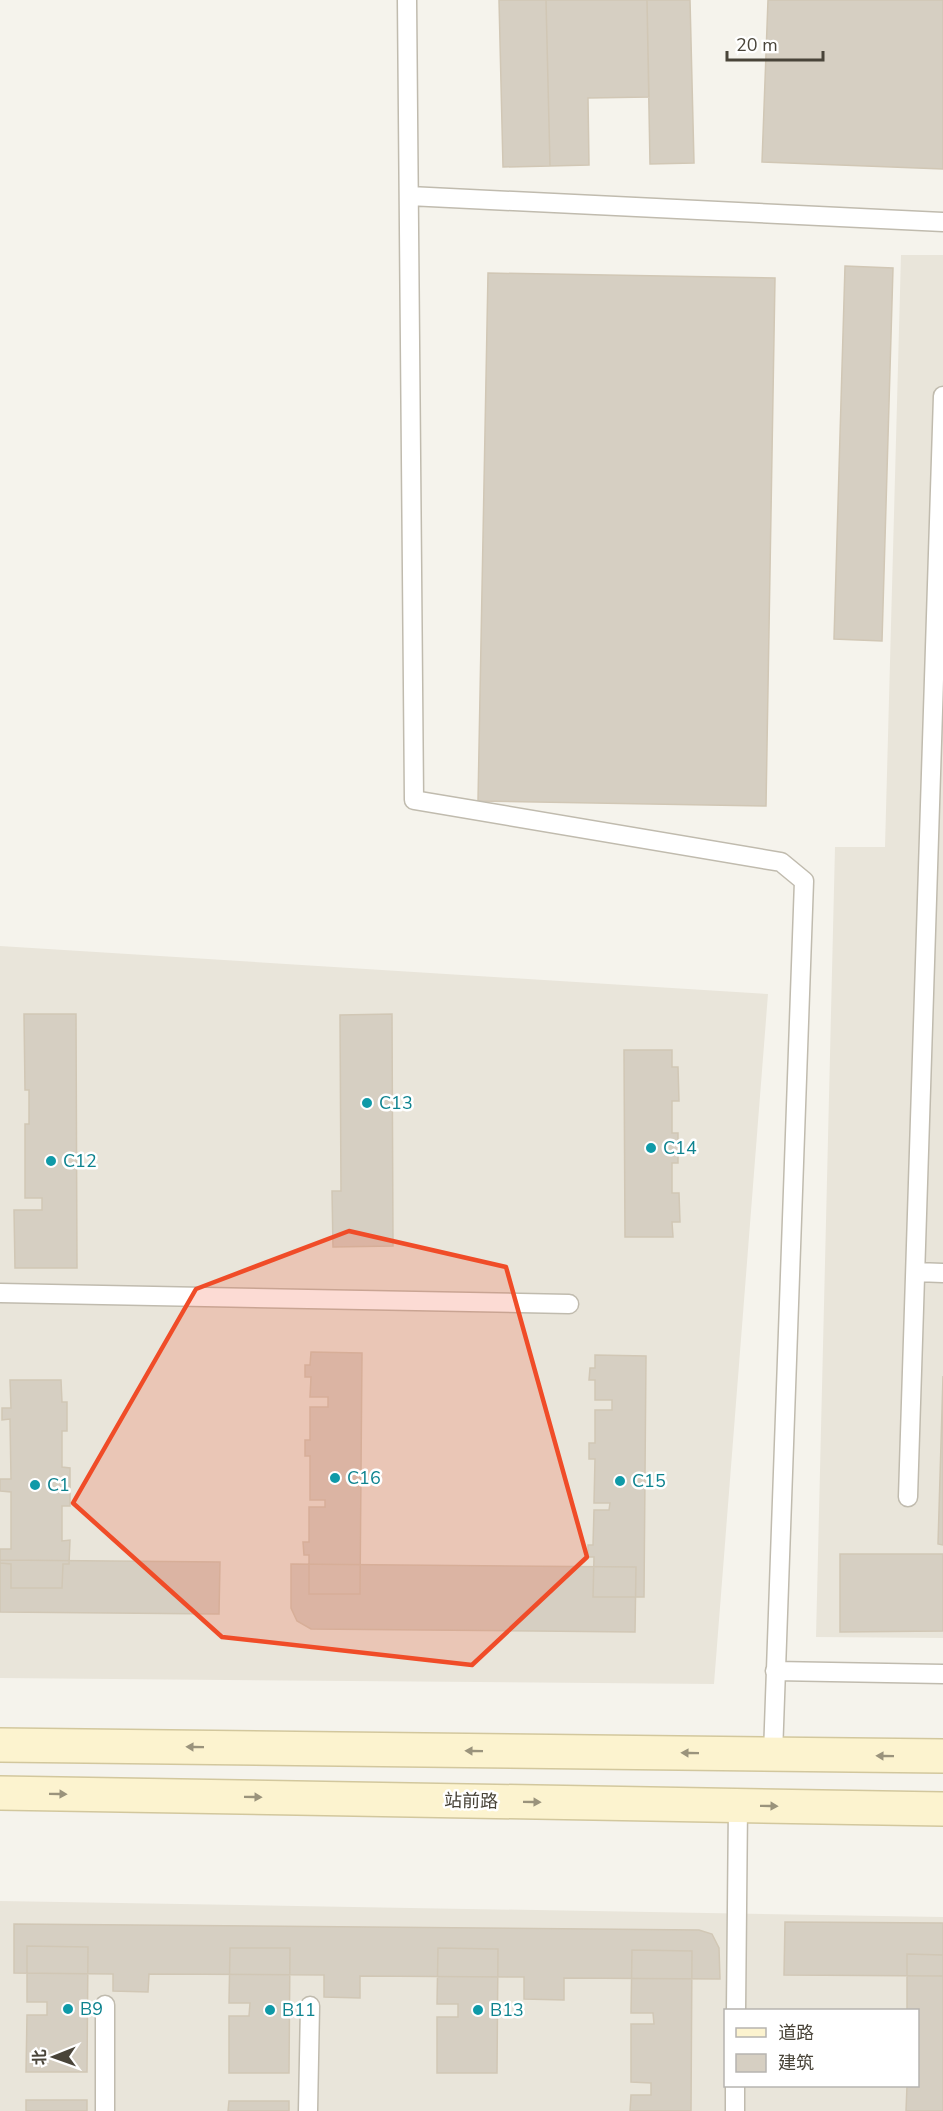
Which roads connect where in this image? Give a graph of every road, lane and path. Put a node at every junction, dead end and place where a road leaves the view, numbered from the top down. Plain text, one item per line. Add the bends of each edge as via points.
1 (407, 0) edge
2 (409, 196) junction
3 (943, 222) edge
4 (943, 396) edge
5 (940, 577) edge
6 (916, 1272) junction
7 (943, 1273) edge
8 (0, 1293) edge
9 (569, 1304) dead end
10 (908, 1497) dead end
11 (776, 1671) junction
12 (943, 1674) edge
13 (0, 1745) edge
14 (773, 1754) junction
15 (943, 1756) edge
16 (0, 1793) edge
17 (738, 1805) junction
18 (943, 1809) edge
19 (105, 2006) dead end
20 (310, 2006) dead end
21 (736, 2009) edge
22 (735, 2087) edge
23 (105, 2111) edge
24 (308, 2111) edge
25 (735, 2111) edge

1 - 2 lane
2 - 3 lane
2 - 11 lane via 414,800 781,862 804,881
4 - 5 lane
5 - 6 lane
6 - 7 lane
6 - 10 lane
8 - 9 lane
11 - 12 lane
11 - 14 lane
14 -> 13 street
15 -> 14 street
16 -> 17 street, 站前路
17 -> 18 street, 站前路
17 - 21 lane
19 - 23 lane
20 - 24 lane
22 - 25 lane

